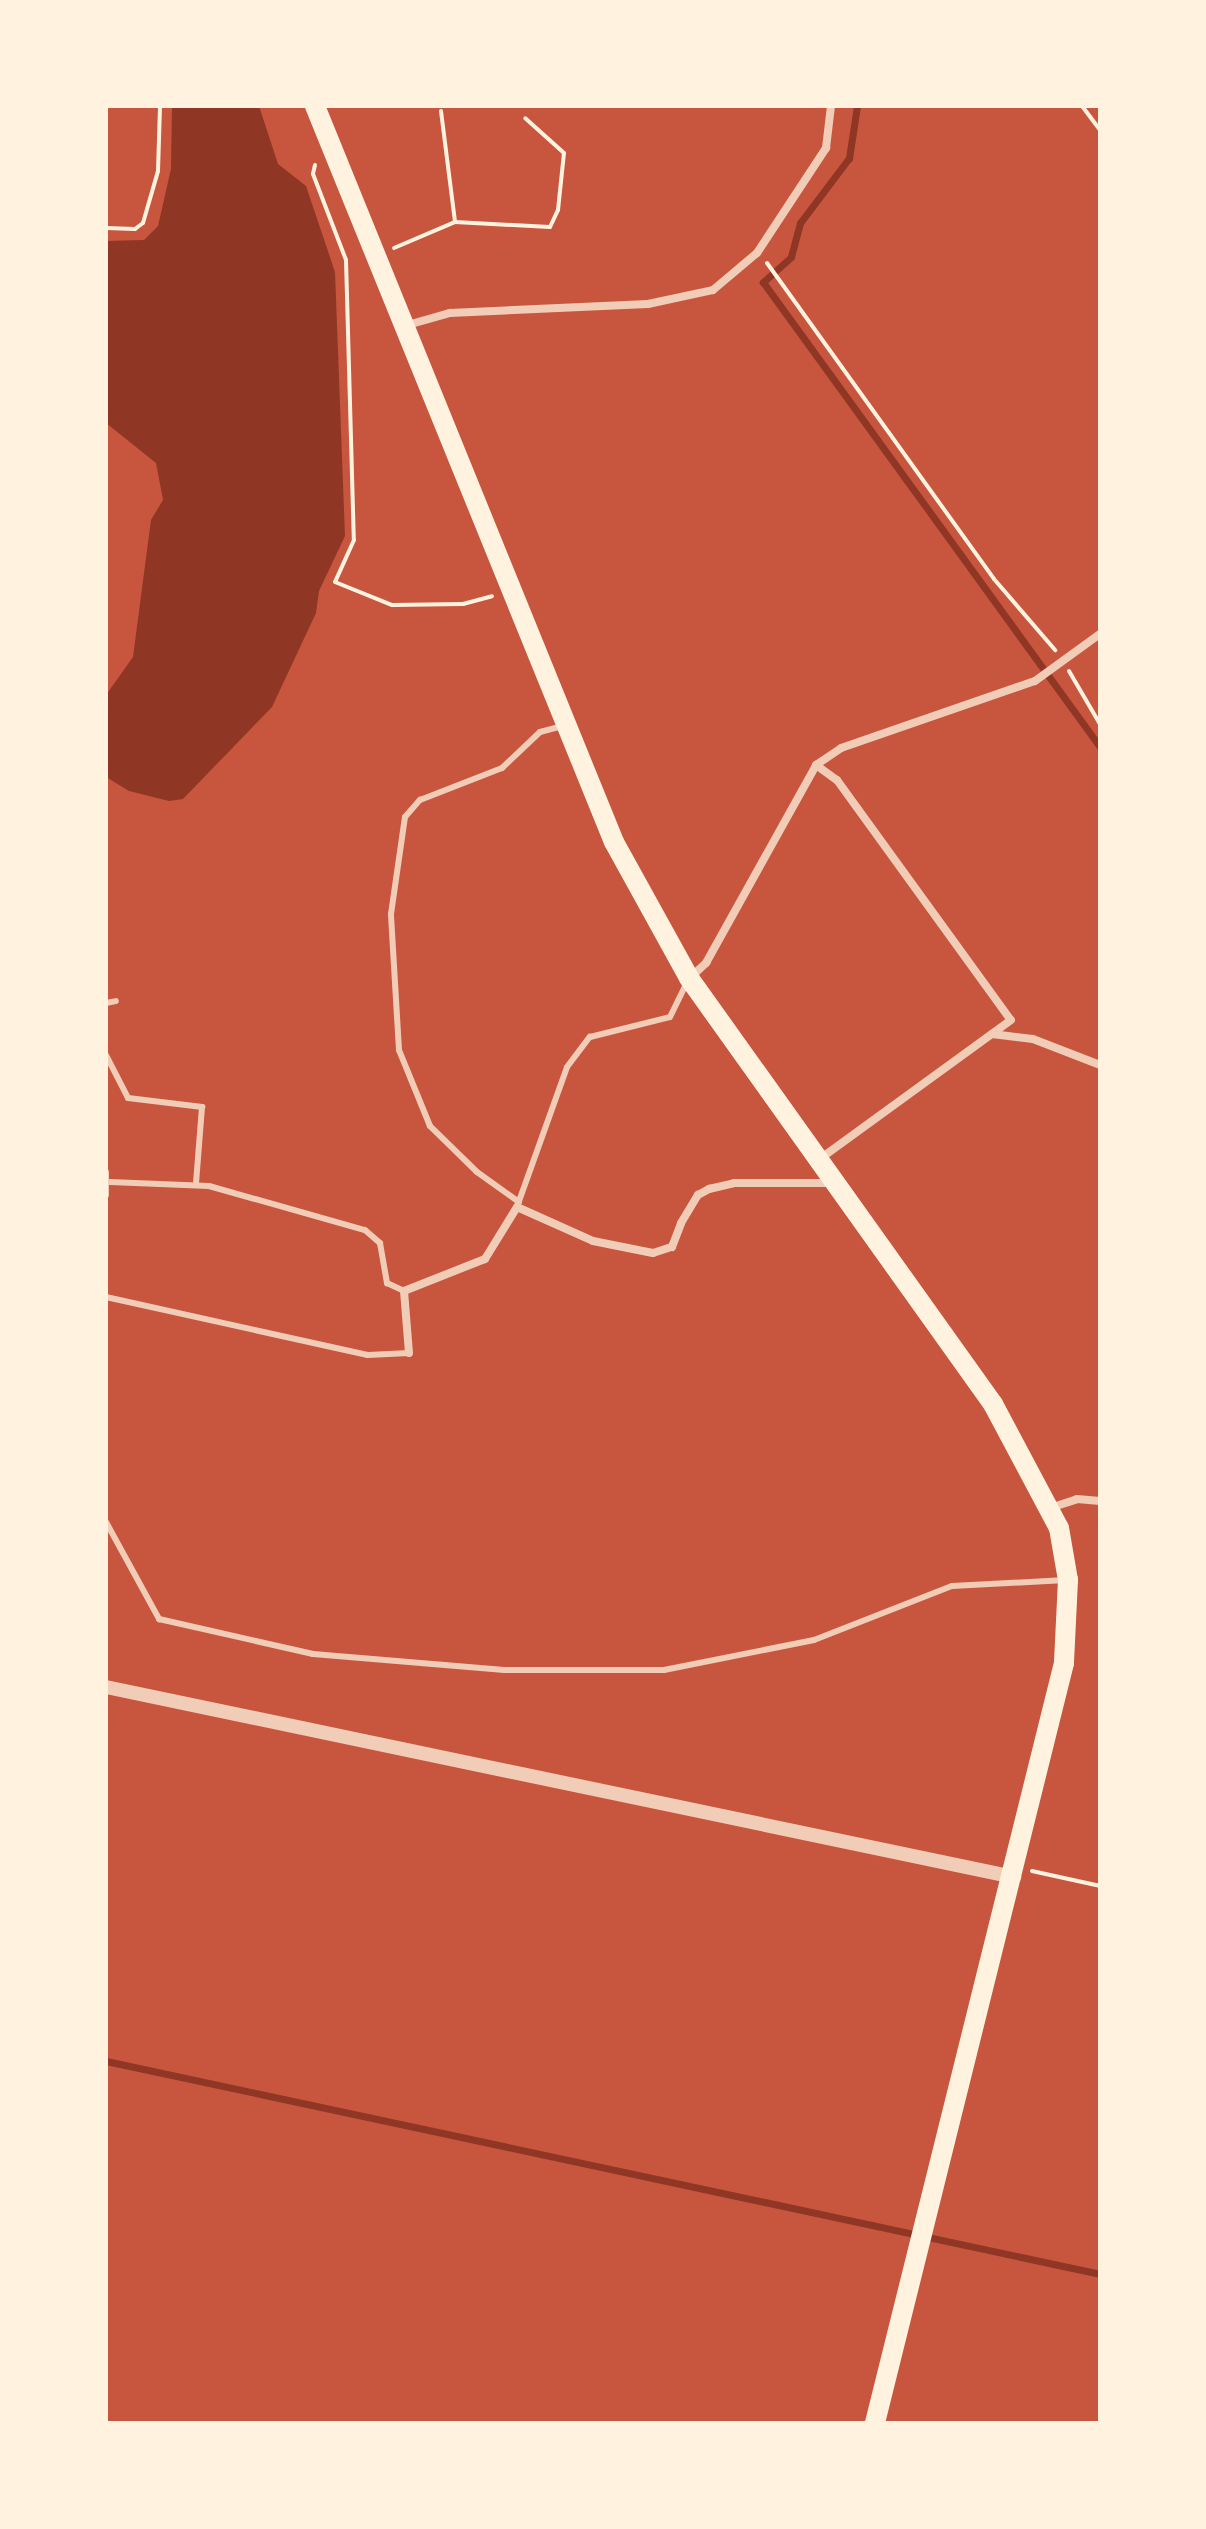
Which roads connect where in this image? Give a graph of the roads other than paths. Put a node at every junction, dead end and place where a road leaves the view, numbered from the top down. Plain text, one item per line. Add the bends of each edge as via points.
1 (315, 106) edge
2 (831, 106) edge
3 (403, 327) junction
4 (1100, 634) edge
5 (566, 725) junction
6 (816, 765) junction
7 (689, 978) junction
8 (116, 1001) dead end
9 (106, 1003) edge
10 (992, 1034) junction
11 (106, 1055) edge
12 (1100, 1065) edge
13 (819, 1160) junction
14 (106, 1172) edge
15 (110, 1182) junction
16 (835, 1183) junction
17 (196, 1184) junction
18 (106, 1195) edge
19 (518, 1204) junction
20 (404, 1291) junction
21 (106, 1297) edge
22 (409, 1353) joint
23 (1100, 1501) edge
24 (1050, 1508) junction
25 (106, 1522) edge
26 (1068, 1580) junction
27 (106, 1687) edge
28 (1015, 1872) junction
29 (875, 2423) edge

1 - 3 main road
2 - 3 street via 826,148 757,253 713,290 690,298 592,309 450,313
3 - 5 main road
4 - 6 street via 1042,676 841,748
5 - 7 main road via 614,842
5 - 19 lane via 540,732 502,768 420,800 405,817 391,914 399,1050 428,1121 477,1172
6 - 7 street via 706,963
6 - 10 street via 837,780 1011,1020
7 - 13 main road
7 - 19 lane via 670,1017 590,1037 567,1067
8 - 9 lane
10 - 12 street via 1045,1043
10 - 13 street
11 - 17 lane via 128,1098 202,1107
13 - 16 main road
14 - 15 lane
15 - 17 lane
15 - 18 lane
16 - 19 street via 734,1183 709,1189 698,1195 672,1247 653,1253 593,1241
16 - 24 main road via 993,1404
17 - 20 lane via 365,1230 380,1243 387,1283
19 - 20 street via 485,1259
20 - 22 street
21 - 22 lane via 368,1355
23 - 24 street via 1077,1499
24 - 26 main road
25 - 26 lane via 159,1619 313,1654 504,1670 664,1670 814,1640 952,1586
26 - 28 main road via 1064,1663
27 - 28 street
28 - 29 main road

